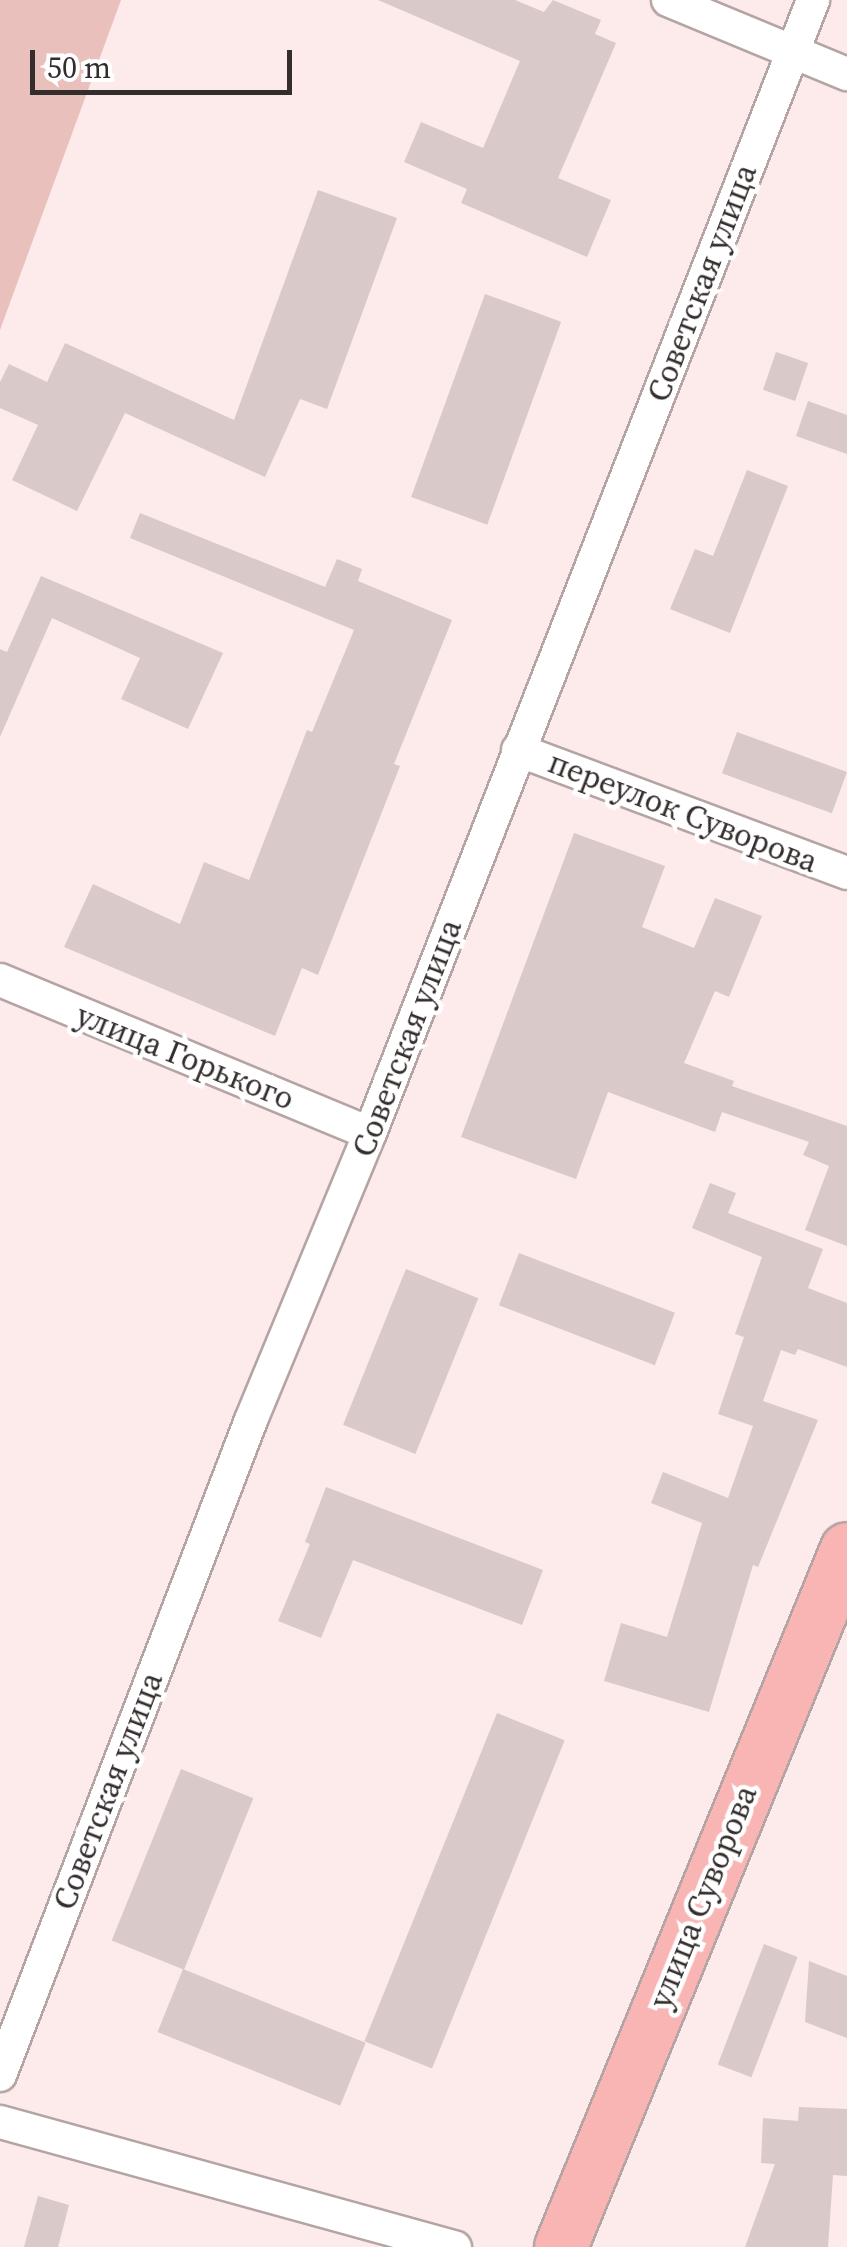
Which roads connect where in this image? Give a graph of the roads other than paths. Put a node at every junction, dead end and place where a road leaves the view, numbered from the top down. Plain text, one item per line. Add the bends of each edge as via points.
1 (668, 0) edge
2 (813, 0) edge
3 (793, 51) junction
4 (847, 74) edge
5 (518, 750) junction
6 (847, 873) edge
7 (0, 980) edge
8 (370, 1134) junction
9 (847, 1549) edge
10 (0, 2076) edge
11 (0, 2122) edge
12 (455, 2247) edge
13 (561, 2247) edge

1 - 3 street
2 - 3 street, Советская улица
3 - 4 street
3 - 5 street, Советская улица
5 - 6 street, переулок Суворова
5 - 8 street, Советская улица
7 - 8 street, улица Горького
8 - 10 street, Советская улица via 251,1420
9 - 13 main road, улица Суворова
11 - 12 street

